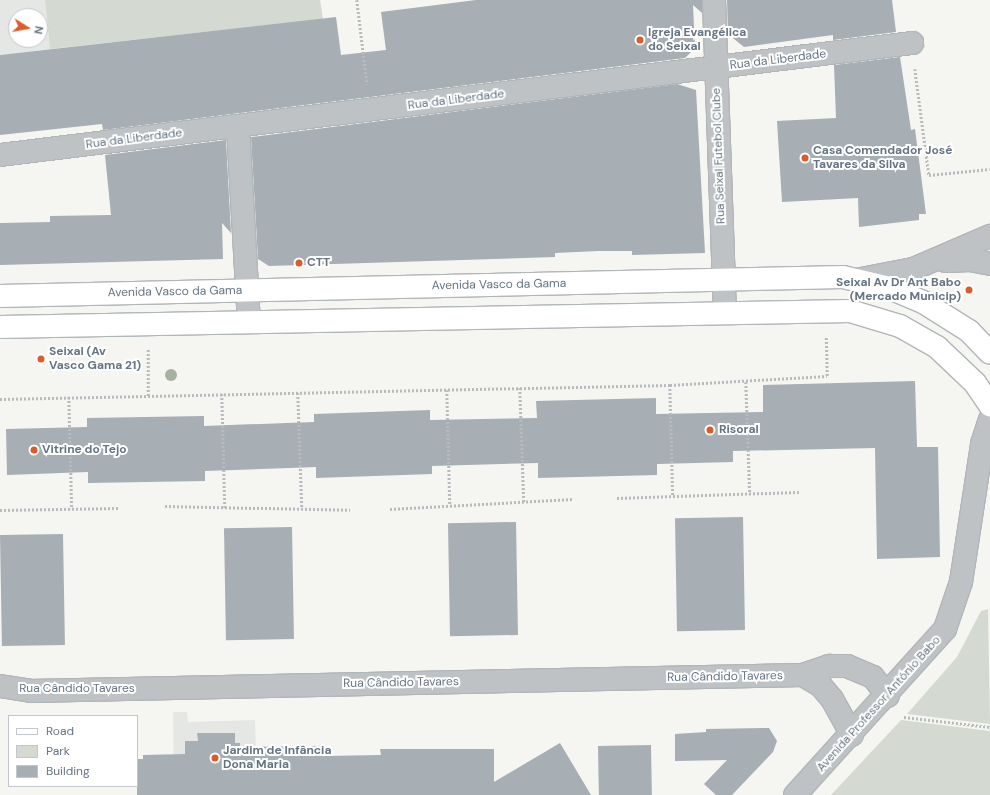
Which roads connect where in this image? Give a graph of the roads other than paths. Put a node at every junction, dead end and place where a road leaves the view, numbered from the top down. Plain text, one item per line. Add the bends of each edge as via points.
1 (714, 0) edge
2 (912, 43) road end
3 (716, 67) junction
4 (238, 127) junction
5 (0, 155) edge
6 (990, 236) edge
7 (990, 264) edge
8 (913, 269) junction
9 (861, 279) junction
10 (724, 280) junction
11 (247, 291) junction
12 (0, 296) edge
13 (725, 312) junction
14 (249, 321) junction
15 (0, 327) edge
16 (990, 353) edge
17 (990, 405) edge
18 (990, 419) edge
19 (803, 675) junction
20 (0, 686) edge
21 (888, 696) junction
22 (852, 735) junction
23 (796, 795) edge

1 - 3 street, Rua Seixal Futebol Clube
2 - 3 street, Rua da Liberdade
3 - 4 street, Rua da Liberdade
3 - 10 street, Rua Seixal Futebol Clube
4 - 5 street, Rua da Liberdade
4 - 11 street
6 - 8 street, Avenida Vasco da Gama
7 - 8 street via 951,260
8 - 9 street, Avenida Vasco da Gama
9 - 10 main road, Avenida Vasco da Gama
9 - 16 main road via 897,291 948,316
10 - 11 main road, Avenida Vasco da Gama
10 - 13 street, Rua Seixal Futebol Clube
11 - 12 main road, Avenida Vasco da Gama
11 - 14 street
13 - 14 main road
13 - 17 main road via 850,310 900,326 937,347 975,383
14 - 15 main road
18 - 21 street, Avenida Professor António Babo via 982,444 955,606 932,647
19 - 20 street, Rua Cândido Tavares via 30,691
19 - 21 street, Rua Cândido Tavares via 828,666 847,666 872,678
19 - 22 street via 821,686 832,699
21 - 22 street, Avenida Professor António Babo
22 - 23 street, Avenida Professor António Babo

